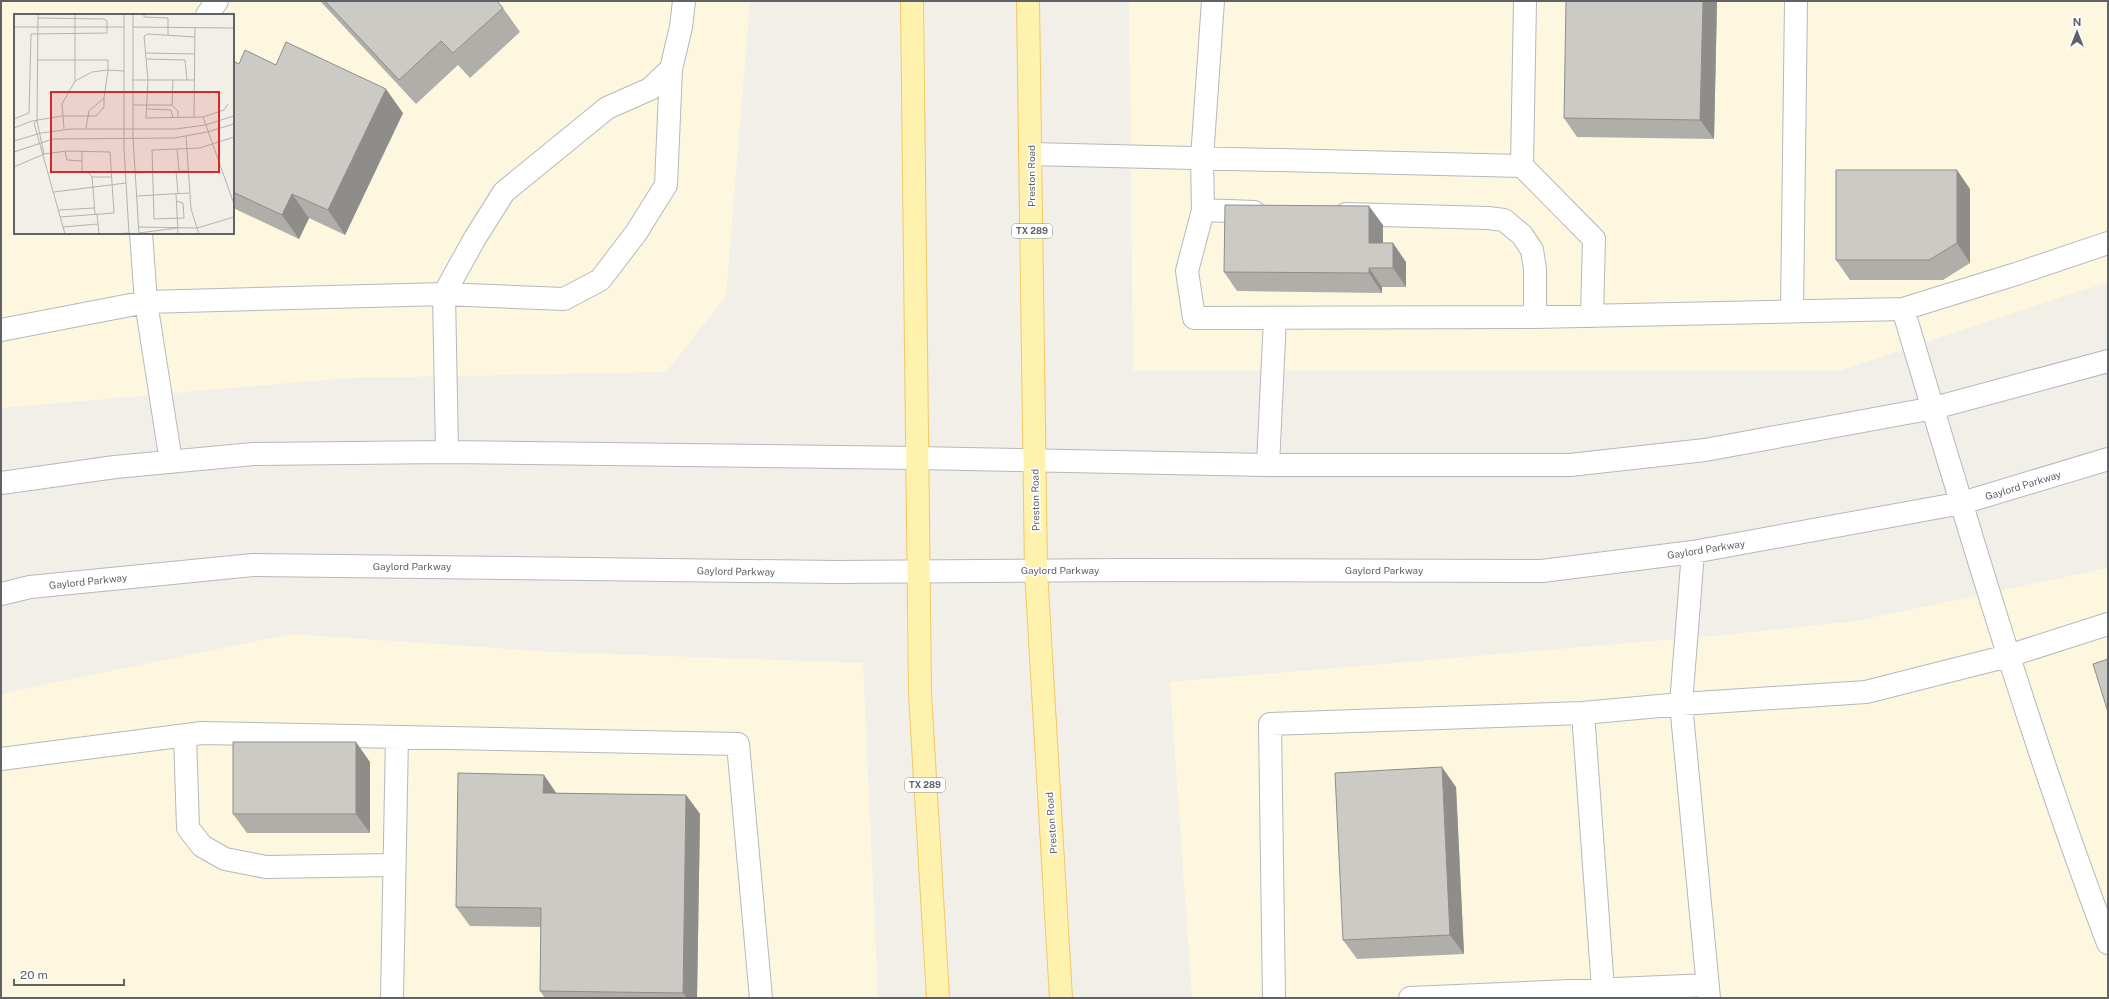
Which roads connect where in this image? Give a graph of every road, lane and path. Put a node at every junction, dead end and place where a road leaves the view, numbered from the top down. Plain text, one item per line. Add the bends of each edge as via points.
1 (217, 1) edge
2 (684, 1) edge
3 (912, 1) edge
4 (1028, 1) edge
5 (1213, 1) edge
6 (1525, 1) edge
7 (1796, 1) edge
8 (209, 14) edge
9 (672, 69) junction
10 (1031, 154) junction
11 (1202, 158) junction
12 (1522, 166) junction
13 (1204, 210) junction
14 (1275, 212) edge
15 (1322, 213) edge
16 (141, 234) edge
17 (2108, 243) edge
18 (444, 294) junction
19 (146, 302) junction
20 (1904, 308) junction
21 (1792, 311) junction
22 (1592, 316) junction
23 (1535, 317) junction
24 (1275, 318) junction
25 (1, 330) edge
26 (2108, 361) edge
27 (1934, 408) junction
28 (447, 452) junction
29 (917, 458) junction
30 (2108, 459) edge
31 (1034, 461) junction
32 (171, 462) junction
33 (1268, 466) junction
34 (1, 483) edge
35 (1962, 503) junction
36 (1693, 552) junction
37 (1036, 570) junction
38 (919, 572) junction
39 (1, 594) edge
40 (2108, 624) edge
41 (2008, 656) junction
42 (1681, 704) junction
43 (1583, 713) junction
44 (185, 735) junction
45 (396, 737) junction
46 (1, 759) edge
47 (394, 866) junction
48 (2108, 943) edge
49 (1603, 989) junction
50 (1708, 992) edge
51 (1571, 994) edge
52 (392, 998) edge
53 (761, 998) edge
54 (938, 998) edge
55 (1061, 998) edge
56 (1274, 998) edge
57 (1410, 998) edge

1 - 8 street
2 - 9 street
3 - 29 main road, TX 289
4 - 10 main road, Preston Road / TX 289
5 - 11 street
6 - 12 street
7 - 21 street
9 - 18 street via 650,89 607,108 504,192
9 - 18 street via 666,185 636,233 600,280 564,299
10 - 11 street
10 - 31 main road, Preston Road / TX 289
11 - 12 street
11 - 13 street
12 - 22 street via 1594,239
13 - 14 street
13 - 24 street via 1187,271 1194,318
15 - 23 street via 1504,220 1522,235 1532,250 1535,269
16 - 19 street
17 - 20 street
18 - 19 street
18 - 28 street
19 - 25 street
19 - 32 street
20 - 21 street
20 - 27 street
21 - 22 street
22 - 23 street
23 - 24 street
24 - 33 street
26 - 27 street
27 - 33 street via 1705,450 1570,466
27 - 35 street
28 - 29 street
28 - 32 street via 253,454
29 - 31 street
29 - 38 main road, TX 289
30 - 35 street, Gaylord Parkway
31 - 33 street
31 - 37 main road, Preston Road / TX 289
32 - 34 street
35 - 36 street, Gaylord Parkway
35 - 41 street
36 - 37 street, Gaylord Parkway via 1542,570
36 - 42 street
37 - 38 street, Gaylord Parkway
37 - 55 main road, Preston Road / TX 289
38 - 39 street, Gaylord Parkway via 253,565 30,587
38 - 54 main road, TX 289 via 920,694
40 - 41 street
41 - 42 street via 1866,692
41 - 48 street via 2079,867
42 - 43 street
42 - 50 street
43 - 49 street
43 - 56 street via 1270,724
44 - 45 street via 202,733
44 - 46 street
44 - 47 street via 188,828 202,846 225,859 266,867
45 - 47 street
45 - 53 street via 738,744
47 - 52 street
49 - 50 street
49 - 51 street
51 - 57 street

